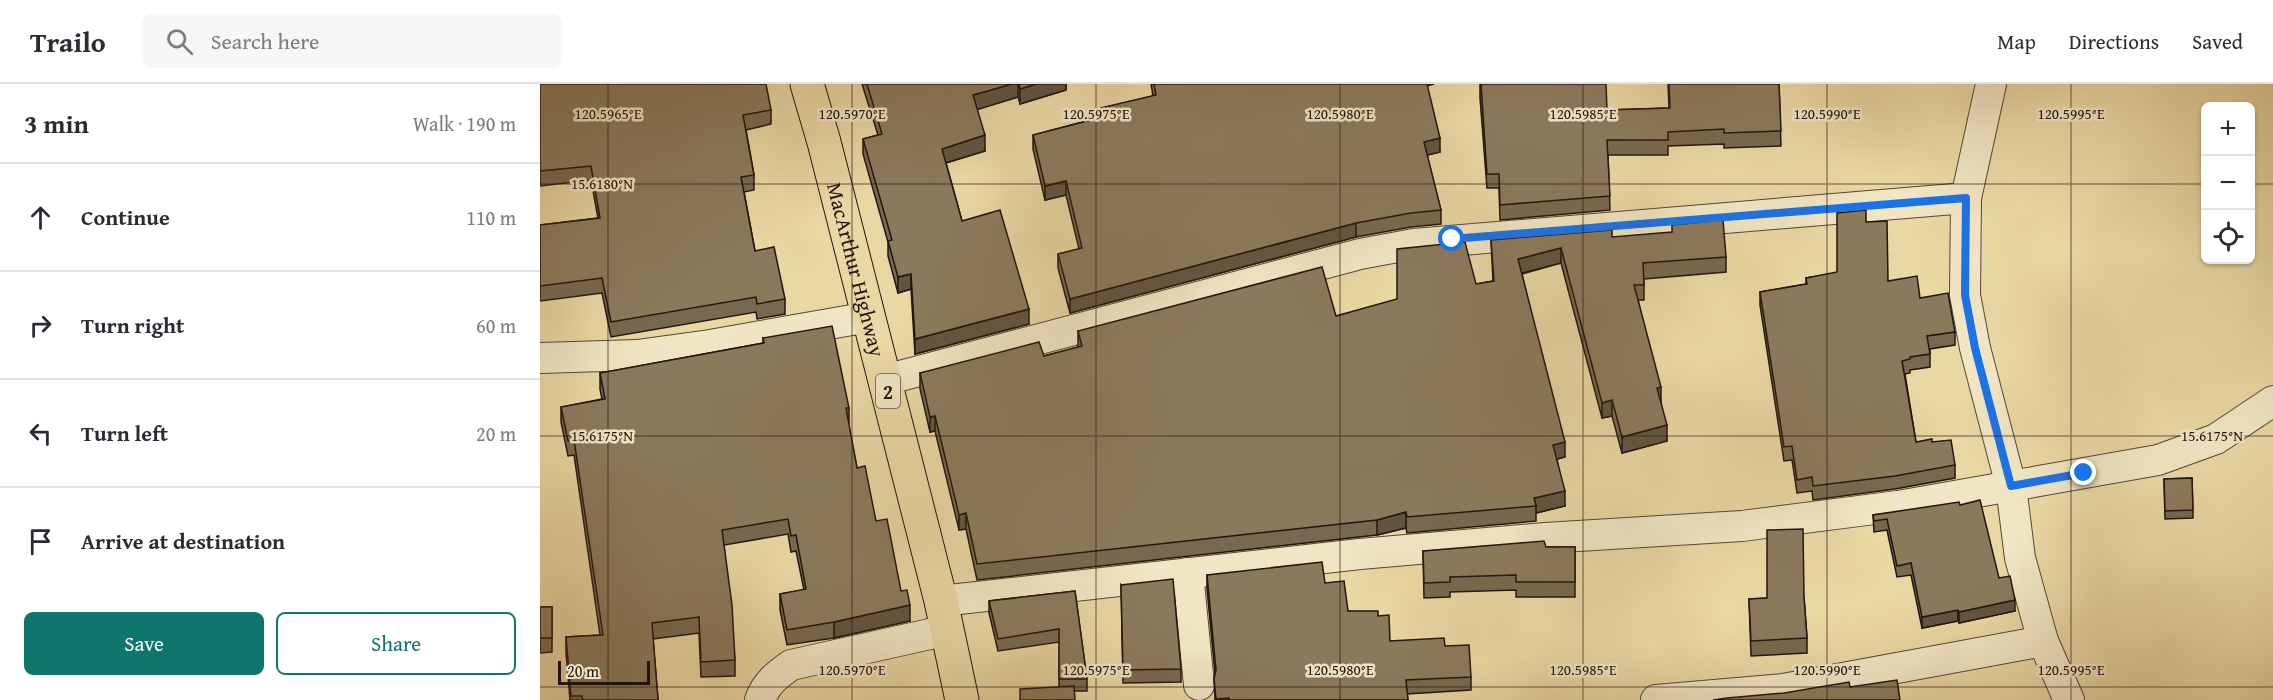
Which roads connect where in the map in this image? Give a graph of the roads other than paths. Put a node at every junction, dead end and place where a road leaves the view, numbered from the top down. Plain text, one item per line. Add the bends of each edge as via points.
1 (807, 84) edge
2 (1991, 84) edge
3 (1966, 198) junction
4 (869, 317) junction
5 (540, 358) edge
6 (885, 380) junction
7 (2273, 401) edge
8 (2011, 486) junction
9 (1188, 573) junction
10 (945, 615) junction
11 (2043, 641) junction
12 (1199, 685) dead end
13 (760, 700) edge
14 (962, 700) edge
15 (1656, 700) edge
16 (2069, 700) edge

1 - 4 highway, MacArthur Highway / 2
2 - 3 street
3 - 6 street via 1414,244 1360,254
3 - 8 street via 1965,295
4 - 5 street via 637,355
4 - 6 highway, MacArthur Highway / 2
6 - 10 highway, MacArthur Highway / 2
7 - 8 street via 2216,439 2158,460
8 - 9 street via 1898,506 1742,526 1545,538
8 - 11 street via 2020,558
9 - 10 street
9 - 12 street
10 - 13 street via 791,664 764,688
10 - 14 highway, MacArthur Highway / 2
11 - 15 street via 1783,689
11 - 16 street

